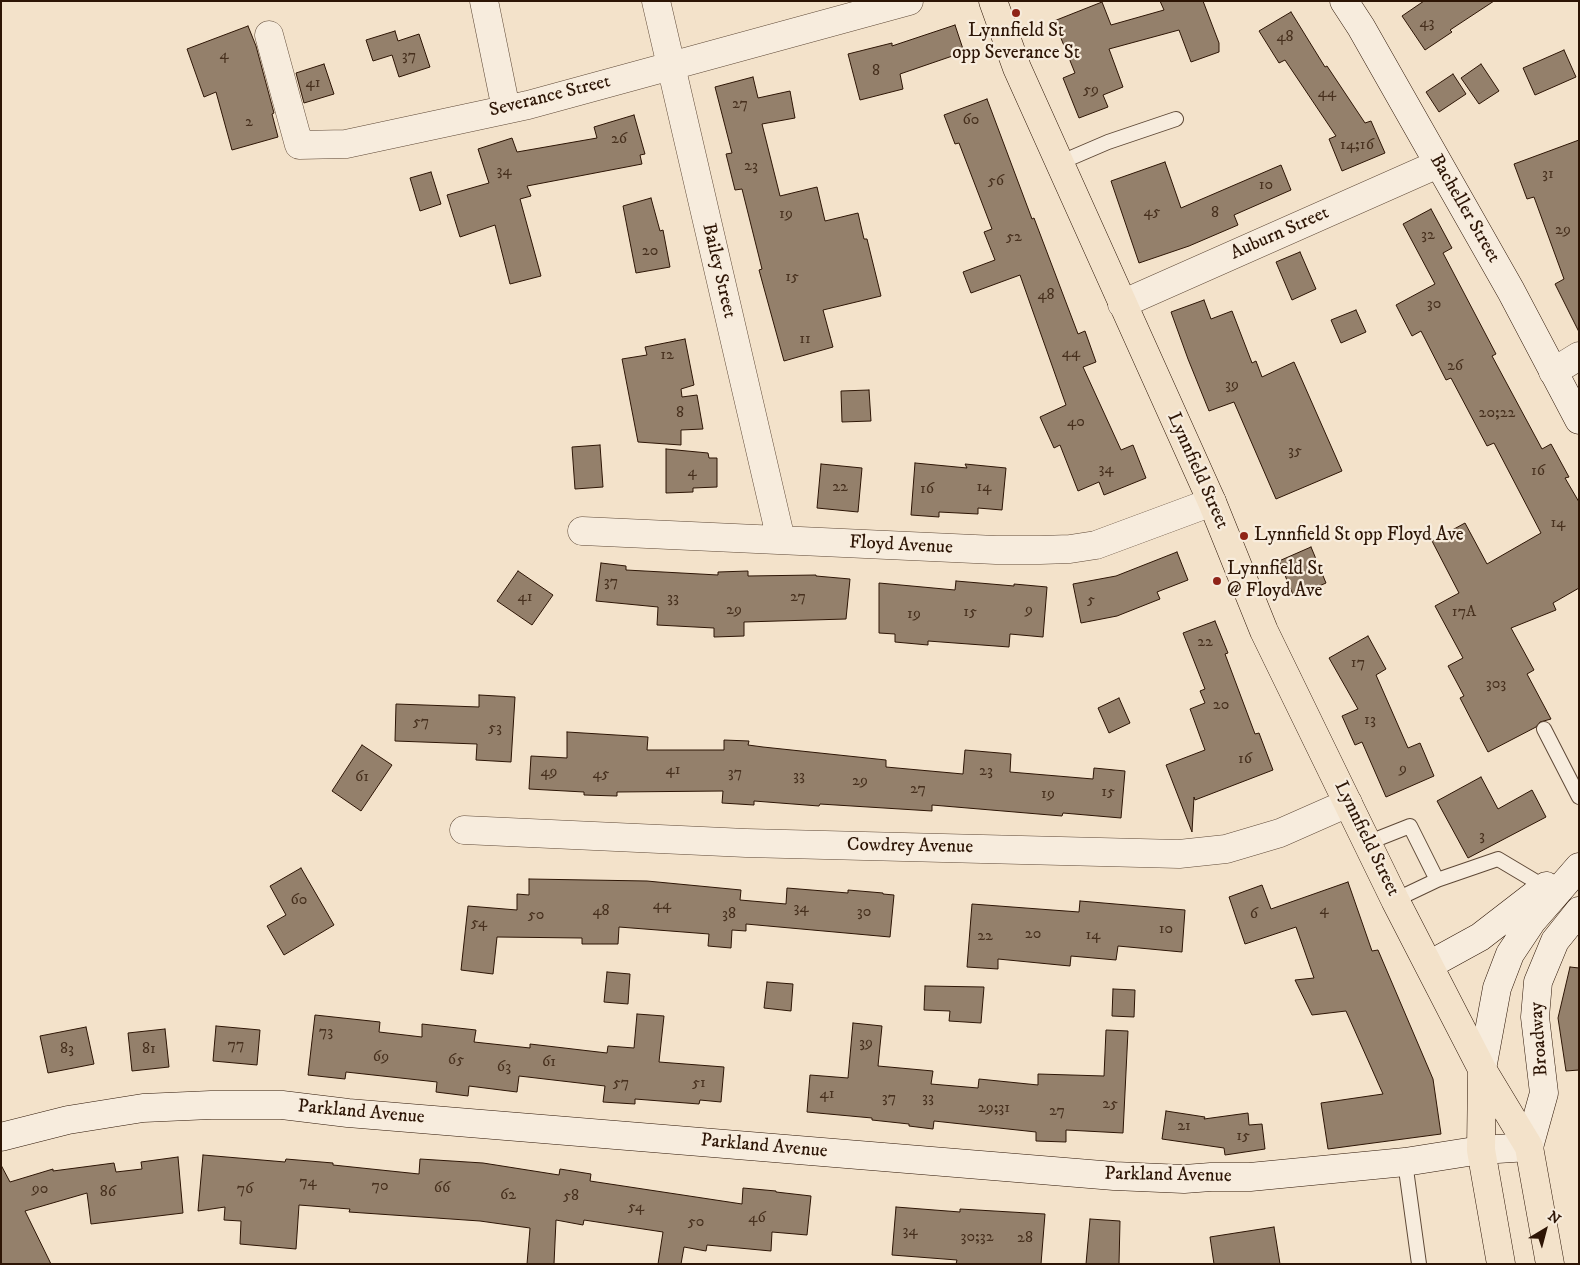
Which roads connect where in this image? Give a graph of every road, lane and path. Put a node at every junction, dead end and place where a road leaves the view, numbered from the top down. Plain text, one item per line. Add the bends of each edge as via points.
1 (484, 1) edge
2 (656, 1) edge
3 (909, 1) edge
4 (994, 1) edge
5 (1344, 1) edge
6 (269, 35) dead end
7 (671, 66) junction
8 (506, 109) junction
9 (1176, 119) dead end
10 (1059, 163) junction
11 (1438, 164) junction
12 (1122, 304) junction
13 (1579, 356) edge
14 (1553, 372) junction
15 (1579, 420) edge
16 (1212, 502) junction
17 (582, 531) dead end
18 (781, 540) junction
19 (1544, 729) dead end
20 (1579, 797) edge
21 (1348, 803) junction
22 (464, 830) dead end
23 (1367, 843) junction
24 (1579, 860) edge
25 (1579, 867) edge
26 (1437, 880) junction
27 (1545, 887) junction
28 (1395, 900) junction
29 (1579, 911) edge
30 (1429, 966) junction
31 (1482, 1069) junction
32 (1, 1137) edge
33 (1529, 1147) junction
34 (1481, 1150) junction
35 (1405, 1162) junction
36 (1419, 1264) edge
37 (1501, 1264) edge
38 (1550, 1264) edge

1 - 8 street
2 - 7 street, Bailey Street
3 - 7 street, Severance Street
4 - 10 main road, Lynnfield Street via 1017,68
5 - 11 street, Bacheller Street
6 - 8 street, Severance Street via 299,146 346,144
7 - 8 street, Severance Street
7 - 18 street, Bailey Street
9 - 10 lane
10 - 12 main road, Lynnfield Street
11 - 12 street, Auburn Street
11 - 14 street, Bacheller Street
12 - 16 main road, Lynnfield Street
13 - 14 street
14 - 15 street, Bacheller Street
16 - 18 street, Floyd Avenue via 1096,545 1070,549 996,550
16 - 21 main road, Lynnfield Street via 1264,631
17 - 18 street, Floyd Avenue
19 - 20 lane
21 - 22 street, Cowdrey Avenue via 1280,833 1226,849 1179,854 746,843
21 - 23 main road, Lynnfield Street
23 - 26 lane via 1410,826
23 - 28 main road, Lynnfield Street
24 - 27 street
25 - 31 street via 1532,921 1510,954 1497,988
26 - 27 lane via 1498,859
26 - 28 lane
27 - 30 street via 1480,937
28 - 30 main road, Lynnfield Street
29 - 33 street, Broadway via 1555,941 1538,982 1535,1017 1544,1093
30 - 31 main road, Lynnfield Street
31 - 33 main road, Broadway
31 - 34 main road
32 - 35 street, Parkland Avenue via 68,1120 143,1108 211,1104 282,1105 1124,1176 1184,1179 1250,1177
33 - 34 street, Parkland Avenue
33 - 38 main road, Broadway
34 - 35 street, Parkland Avenue
34 - 37 main road
35 - 36 lane

